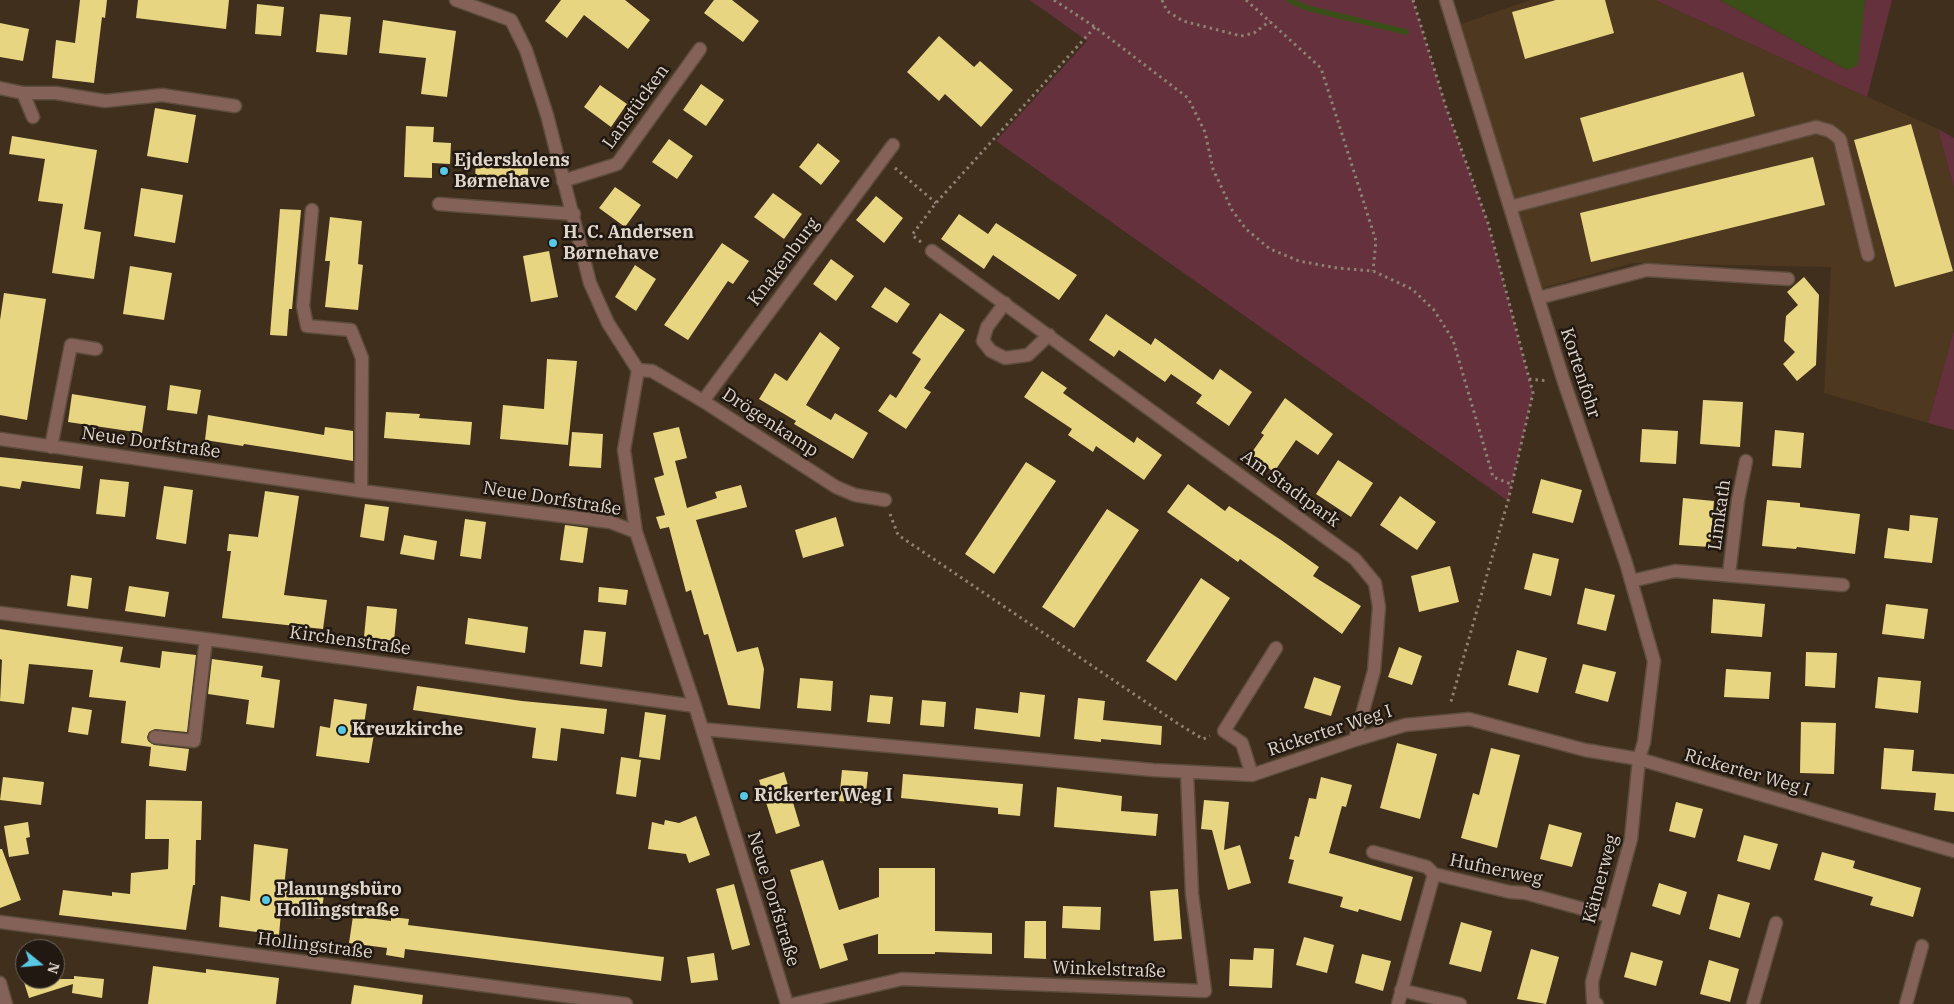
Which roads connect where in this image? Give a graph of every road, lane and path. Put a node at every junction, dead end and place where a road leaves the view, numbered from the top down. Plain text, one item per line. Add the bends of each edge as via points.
1 (456, 0) edge
2 (1054, 0) edge
3 (1162, 0) edge
4 (1246, 0) edge
5 (1413, 0) edge
6 (1446, 0) edge
7 (1270, 21) junction
8 (1095, 27) junction
9 (700, 49) dead end
10 (0, 88) edge
11 (24, 92) junction
12 (235, 106) dead end
13 (33, 118) dead end
14 (893, 145) dead end
15 (883, 158) junction
16 (563, 181) junction
17 (936, 203) junction
18 (439, 204) dead end
19 (1510, 207) junction
20 (312, 210) dead end
21 (574, 214) junction
22 (932, 251) joint
23 (1868, 255) dead end
24 (1373, 271) junction
25 (1788, 279) dead end
26 (1538, 298) junction
27 (1005, 303) junction
28 (1049, 335) junction
29 (96, 349) dead end
30 (638, 370) junction
31 (703, 401) junction
32 (0, 440) edge
33 (52, 447) junction
34 (1746, 461) dead end
35 (1511, 484) junction
36 (360, 491) junction
37 (885, 500) joint
38 (636, 532) junction
39 (1729, 574) junction
40 (1631, 580) junction
41 (1843, 585) dead end
42 (0, 613) edge
43 (206, 639) junction
44 (1276, 648) dead end
45 (695, 706) junction
46 (1445, 720) junction
47 (702, 729) junction
48 (1224, 730) junction
49 (155, 737) dead end
50 (1355, 740) junction
51 (1639, 759) junction
52 (1187, 773) junction
53 (1252, 775) junction
54 (1954, 851) edge
55 (1373, 852) dead end
56 (1434, 874) junction
57 (1609, 916) junction
58 (0, 922) edge
59 (1776, 923) dead end
60 (1922, 946) dead end
61 (0, 983) edge
62 (1402, 990) junction
63 (1206, 998) edge
64 (6, 1004) edge
65 (626, 1004) edge
66 (787, 1004) edge
67 (794, 1004) edge
68 (1398, 1004) edge
69 (1460, 1004) edge
70 (1597, 1004) edge
71 (1753, 1004) edge
72 (1906, 1004) edge

1 - 16 street via 511,20 526,50
2 - 8 path
3 - 7 path via 1167,11 1184,21 1241,36 1254,33
4 - 7 path
5 - 35 path via 1446,107 1488,223 1533,393
6 - 19 street, Kortenfohr
7 - 24 path via 1321,68 1376,241
8 - 17 path
8 - 24 path via 1188,98 1205,132 1213,169 1232,210 1246,229 1270,249 1299,262
9 - 16 street, Lanstücken via 617,164
10 - 11 street
11 - 12 street via 56,93 105,101 162,95
11 - 13 street
14 - 15 street, Knakenburg
15 - 17 path
15 - 31 street, Knakenburg
16 - 21 street
17 - 22 path via 912,235
18 - 21 street
19 - 23 street via 1816,127 1830,131 1840,139
19 - 26 street, Kortenfohr
20 - 36 street via 303,306 307,326 350,330 362,358
21 - 30 street via 590,283 608,323
22 - 27 street, Am Stadtpark
24 - 35 path via 1412,289 1434,310 1453,340 1493,477
25 - 26 street via 1647,270
26 - 40 street, Kortenfohr
27 - 28 street, Am Stadtpark
27 - 28 street via 987,328 983,341 990,351 1005,358 1028,355
28 - 50 street, Am Stadtpark via 1355,558 1374,583 1379,607 1378,642 1374,671
29 - 33 street via 71,345
30 - 31 street, Drögenkamp via 652,371
30 - 38 street via 624,450
31 - 37 street, Drögenkamp via 836,487 855,495
32 - 33 street, Neue Dorfstraße
33 - 36 street, Neue Dorfstraße
34 - 39 street, Limkath
35 - 46 path
36 - 38 street, Neue Dorfstraße via 610,522
37 - 48 path via 898,535 906,541 1203,738
38 - 45 street, Neue Dorfstraße
39 - 40 street, Limkath via 1675,571
39 - 41 street, Limkath
40 - 51 street, Kortenfohr via 1654,661
42 - 43 street, Kirchenstraße
43 - 45 street, Kirchenstraße
43 - 49 street via 194,741
44 - 48 street
45 - 47 street, Neue Dorfstraße
46 - 50 street, Rickerter Weg I via 1405,725
46 - 51 street, Rickerter Weg I via 1469,719 1585,750
47 - 52 street, Rickerter Weg I
47 - 66 street, Neue Dorfstraße
48 - 53 street via 1242,743
50 - 53 street, Rickerter Weg I
51 - 54 street, Rickerter Weg I
51 - 57 street, Kätnerweg via 1631,839
52 - 53 street, Rickerter Weg I
52 - 63 street, Winkelstraße via 1192,894
55 - 56 street via 1427,867
56 - 57 street, Hufnerweg via 1525,893
56 - 62 street, Hufnerweg
57 - 70 street, Kätnerweg via 1592,982 1592,1000
58 - 65 street, Hollingstraße
59 - 71 street
60 - 72 street
61 - 64 street
62 - 68 street, Hufnerweg
62 - 69 street
63 - 67 street, Winkelstraße via 902,978

